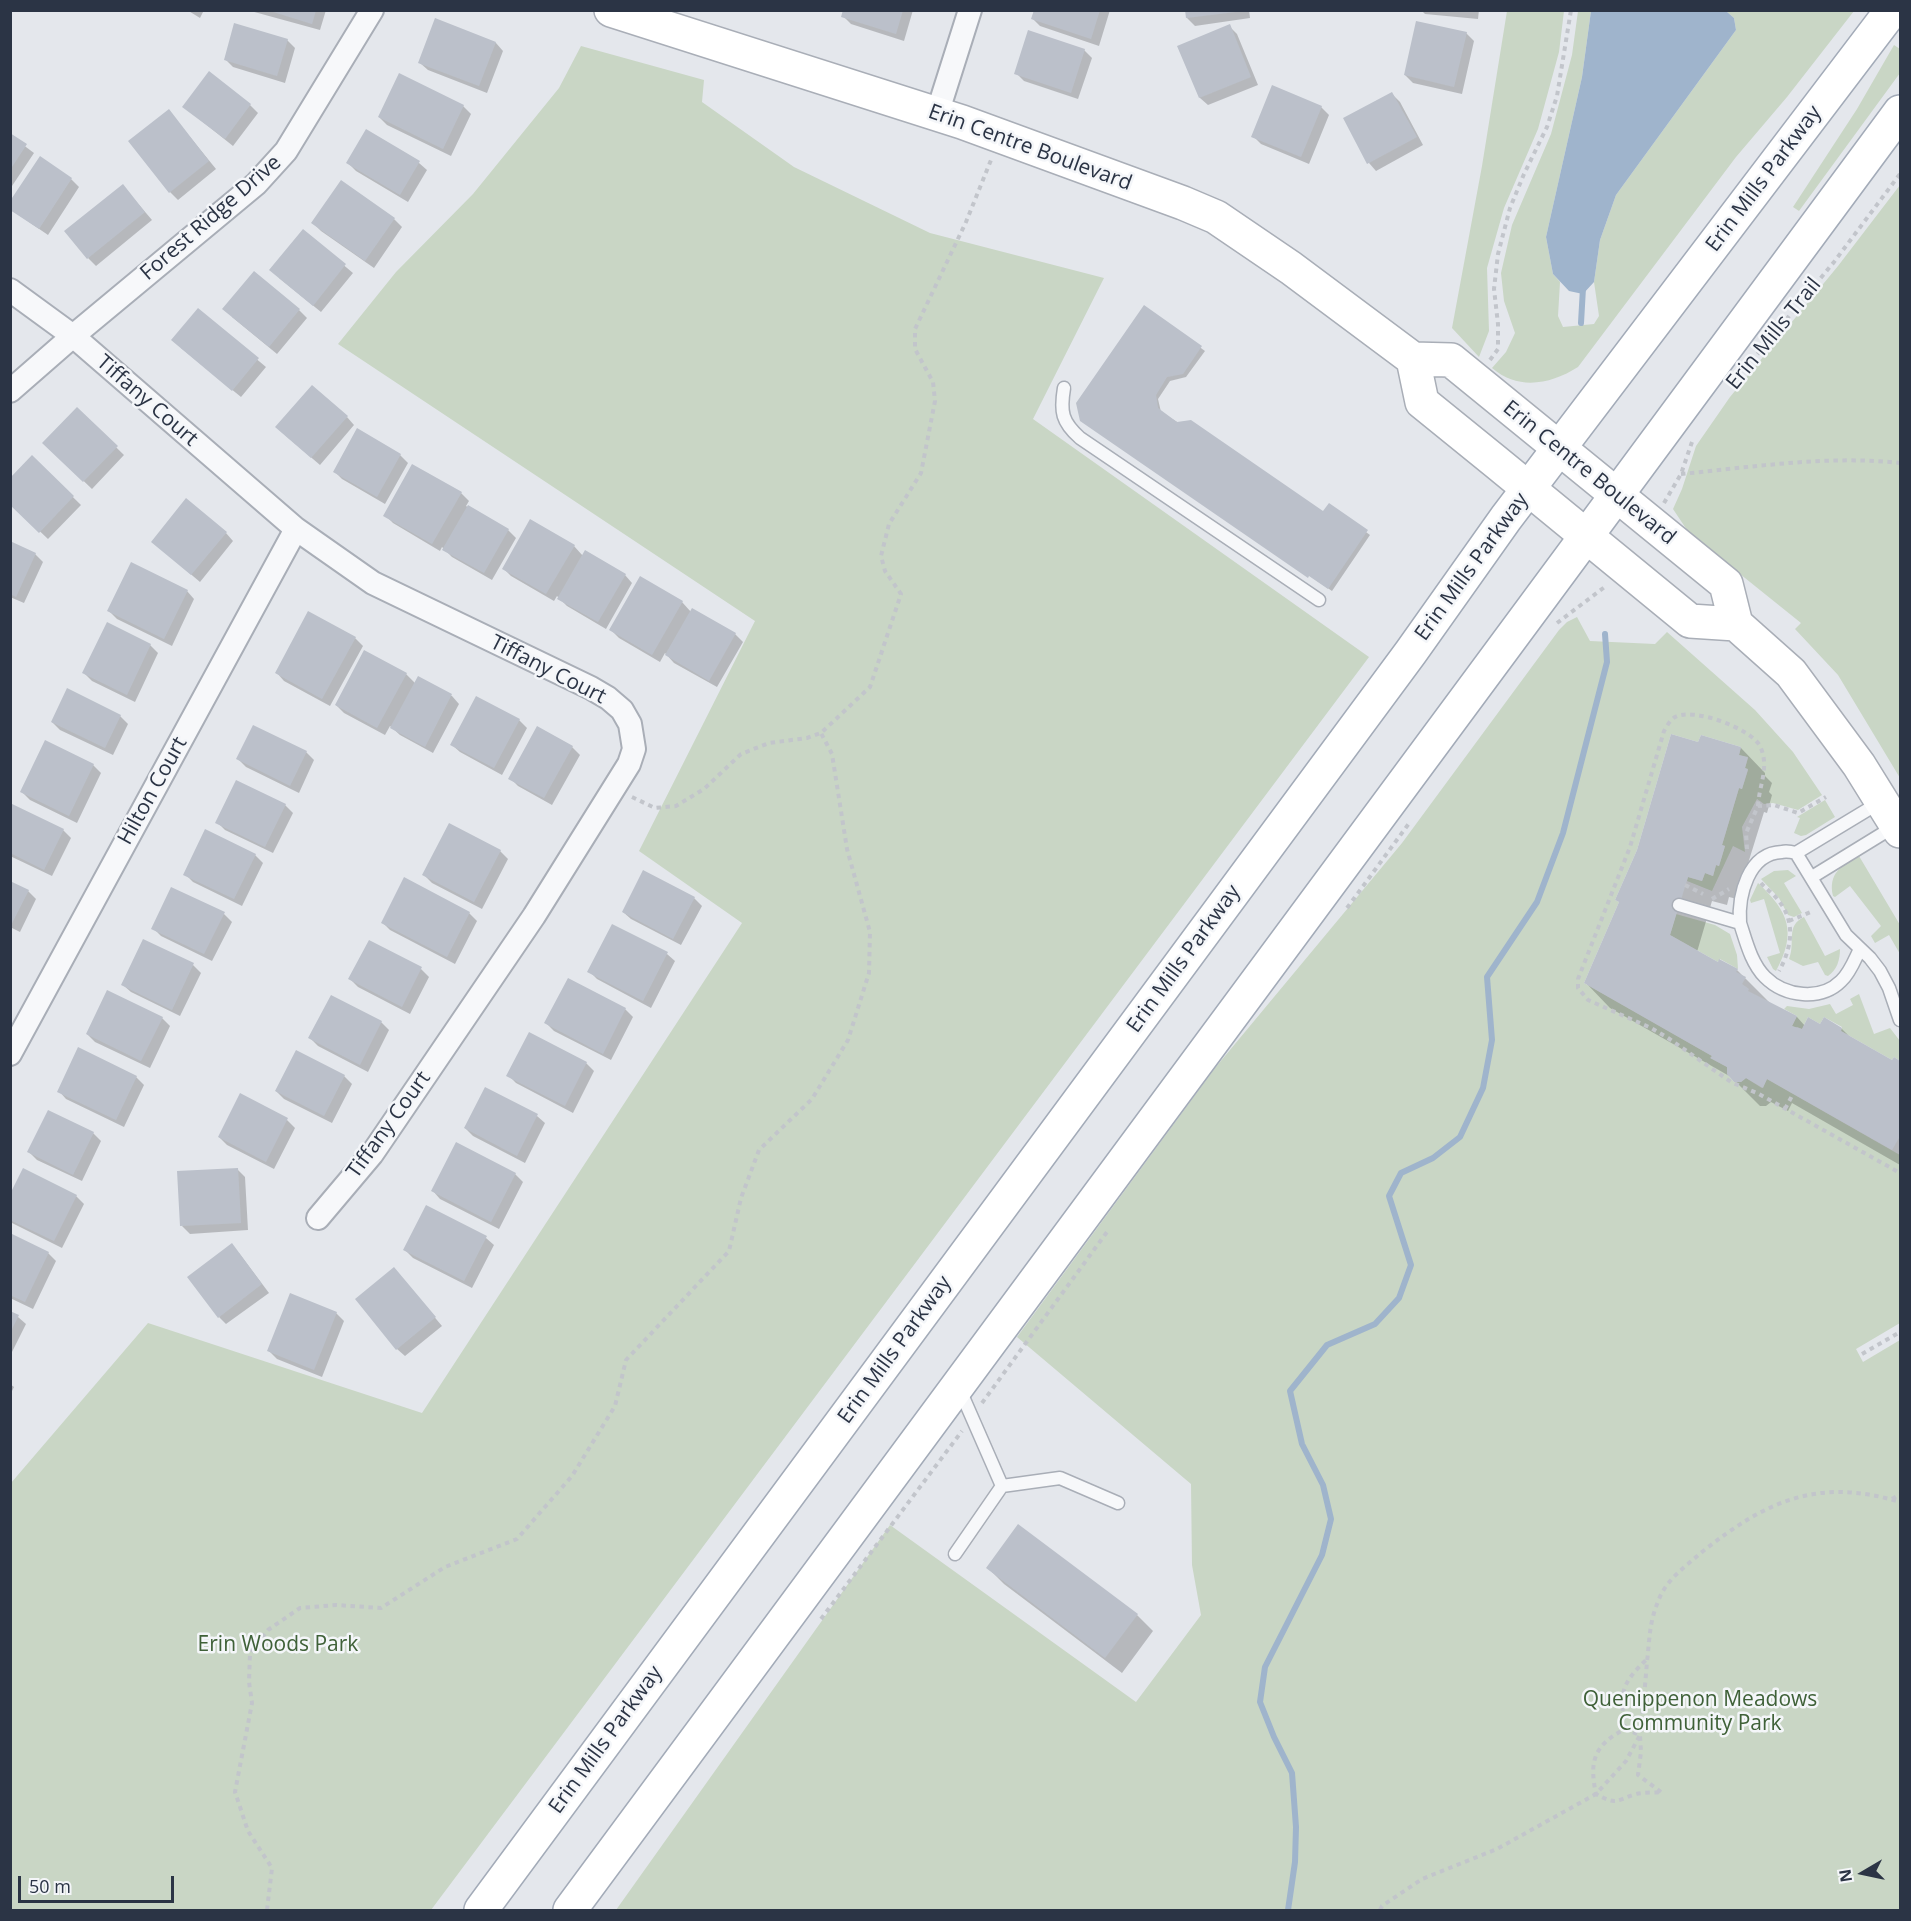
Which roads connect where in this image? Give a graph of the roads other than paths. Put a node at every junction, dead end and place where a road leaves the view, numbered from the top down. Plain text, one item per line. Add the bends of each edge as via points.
1 (372, 10) edge
2 (611, 10) edge
3 (970, 10) edge
4 (1892, 10) edge
5 (1900, 112) edge
6 (937, 114) junction
7 (10, 290) edge
8 (73, 336) junction
9 (1413, 359) junction
10 (1064, 388) dead end
11 (10, 391) edge
12 (1560, 448) junction
13 (1528, 489) junction
14 (1616, 495) junction
15 (296, 529) junction
16 (1586, 536) junction
17 (1319, 600) dead end
18 (1736, 624) junction
19 (1893, 819) edge
20 (1796, 853) junction
21 (1812, 877) junction
22 (1679, 904) dead end
23 (1740, 923) junction
24 (1860, 949) junction
25 (1900, 1020) edge
26 (10, 1054) edge
27 (318, 1218) dead end
28 (958, 1386) junction
29 (1002, 1486) junction
30 (1118, 1503) dead end
31 (956, 1554) dead end
32 (481, 1911) edge
33 (570, 1911) edge

1 - 8 street, Forest Ridge Drive via 286,151 256,184
2 - 6 main road, Erin Centre Boulevard
3 - 6 street
4 - 12 main road, Erin Mills Parkway
5 - 14 main road
6 - 9 main road, Erin Centre Boulevard via 1216,217 1292,268
7 - 8 street, Tiffany Court
8 - 11 street, Forest Ridge Drive
8 - 15 street, Tiffany Court
9 - 12 main road, Erin Centre Boulevard via 1452,360
9 - 13 main road via 1422,402
10 - 17 lane via 1061,405 1066,426 1080,438
12 - 13 main road, Erin Mills Parkway
12 - 14 main road, Erin Centre Boulevard
13 - 16 main road
13 - 32 main road, Erin Mills Parkway
14 - 16 main road
14 - 18 main road, Erin Centre Boulevard via 1726,584
15 - 26 street, Hilton Court
15 - 27 street, Tiffany Court via 373,583 608,698 622,710 634,738 629,764 616,788 534,916 372,1154
16 - 18 main road via 1690,621
16 - 28 main road
18 - 19 main road via 1791,673 1859,765
19 - 20 lane
19 - 21 lane
20 - 21 lane
20 - 23 lane via 1780,851 1755,867 1740,898
21 - 24 lane via 1846,935
22 - 23 lane
23 - 24 lane via 1755,963 1764,976 1785,990 1811,994 1830,989 1843,980
24 - 25 lane via 1880,971
28 - 29 lane
28 - 33 main road
29 - 30 lane via 1060,1478
29 - 31 lane

